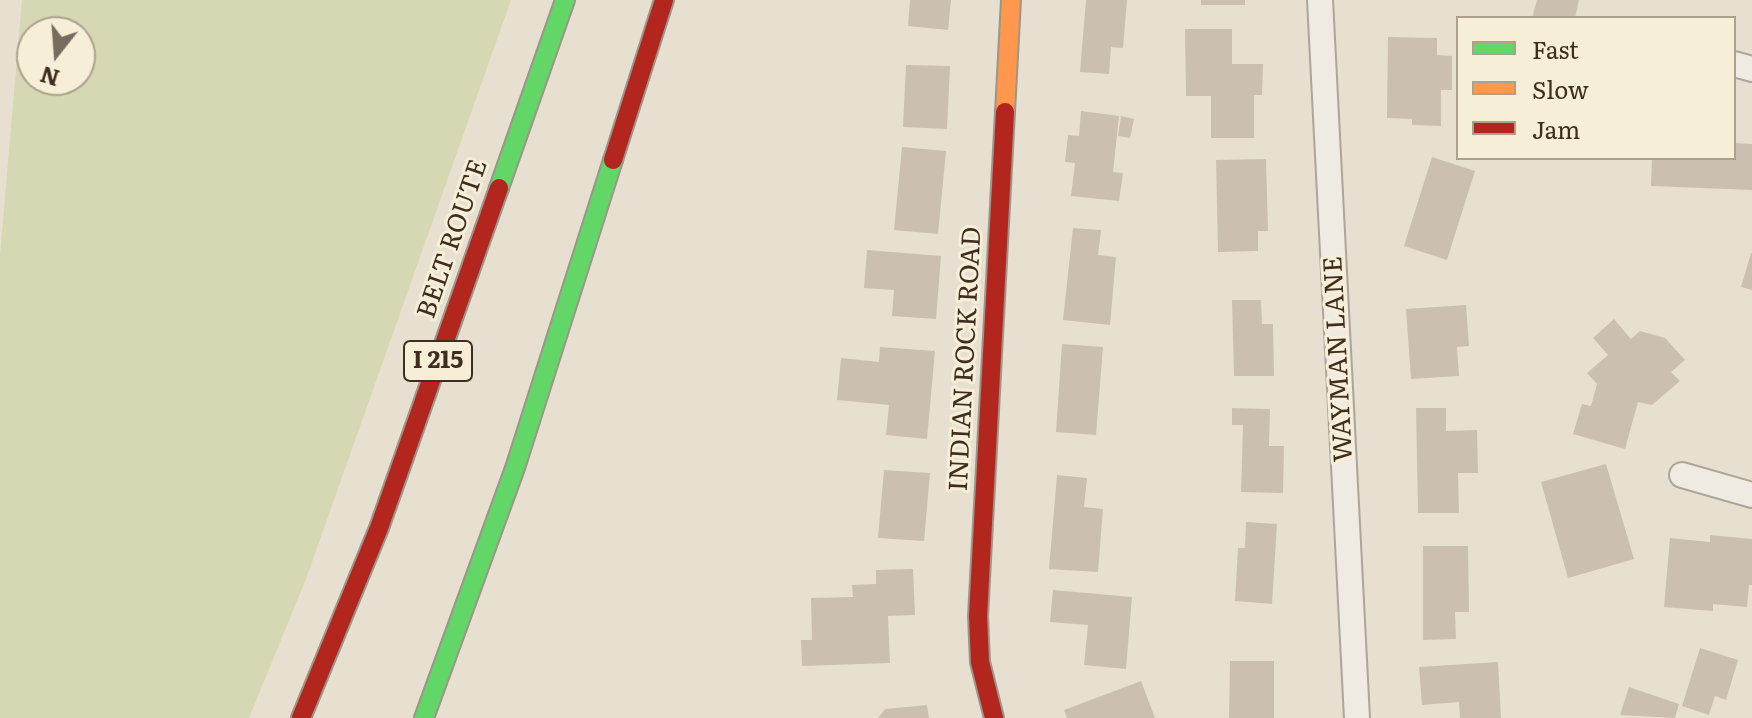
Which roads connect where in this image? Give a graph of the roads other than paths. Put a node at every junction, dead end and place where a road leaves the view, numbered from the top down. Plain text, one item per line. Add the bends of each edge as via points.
1 (565, 0) edge
2 (664, 0) edge
3 (1011, 0) edge
4 (1320, 0) edge
5 (1682, 475) dead end
6 (1752, 495) edge
7 (301, 718) edge
8 (424, 718) edge
9 (994, 718) edge
10 (1357, 718) edge

1 - 7 main road, BELT ROUTE / I 215 via 379,528
2 - 8 main road via 515,468
3 - 9 main road, INDIAN ROCK ROAD via 978,616 980,662
4 - 10 street, WAYMAN LANE
5 - 6 street

